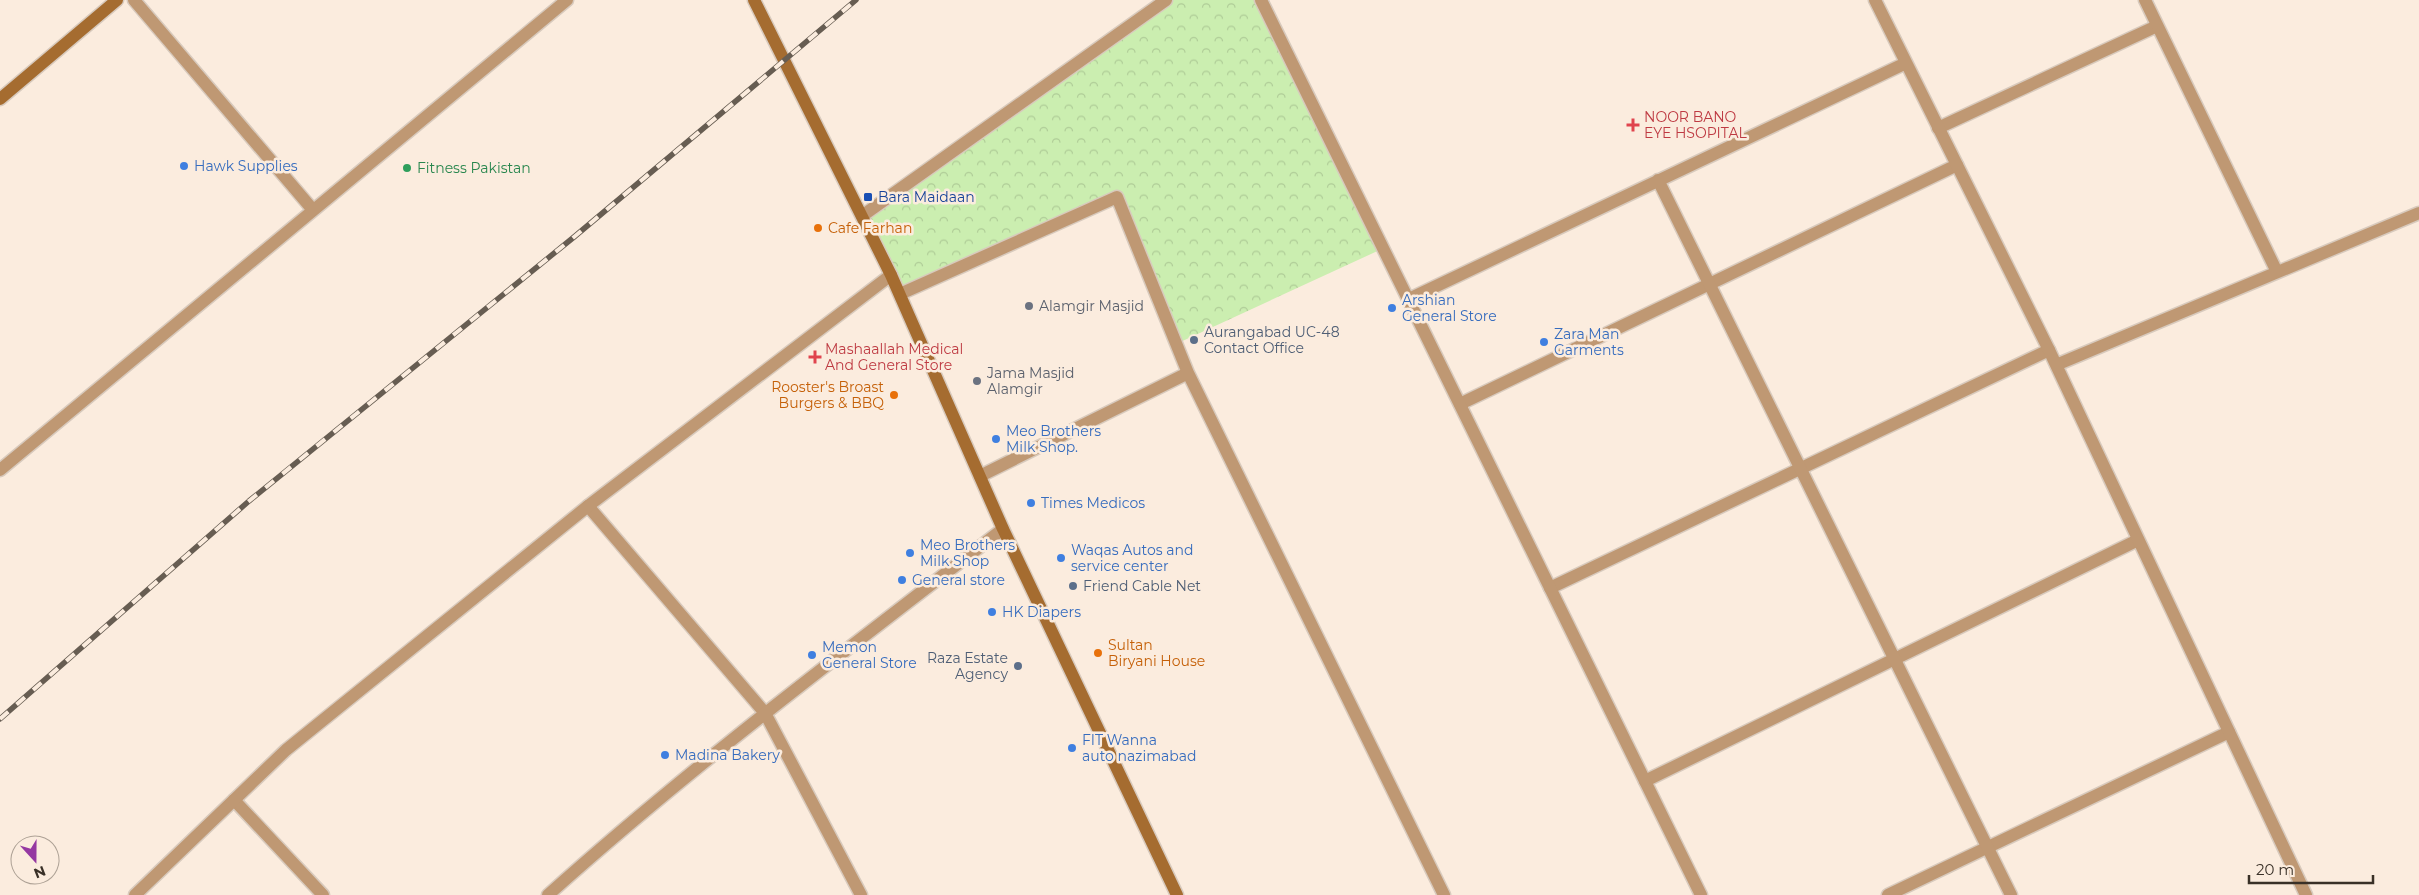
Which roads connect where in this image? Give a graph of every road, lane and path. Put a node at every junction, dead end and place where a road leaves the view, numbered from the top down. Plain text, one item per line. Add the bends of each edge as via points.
1 (117, 0) edge
2 (134, 0) edge
3 (568, 0) edge
4 (754, 0) edge
5 (1166, 0) edge
6 (1261, 0) edge
7 (1875, 0) edge
8 (2145, 0) edge
9 (2157, 26) junction
10 (1906, 62) junction
11 (0, 99) edge
12 (1938, 128) junction
13 (1957, 165) junction
14 (1658, 180) junction
15 (313, 210) junction
16 (2419, 213) edge
17 (862, 216) junction
18 (2277, 272) junction
19 (891, 275) junction
20 (1709, 284) junction
21 (900, 294) junction
22 (1409, 299) junction
23 (2049, 350) junction
24 (2056, 365) junction
25 (1188, 373) junction
26 (1460, 404) junction
27 (1800, 468) junction
28 (0, 470) edge
29 (980, 476) junction
30 (588, 506) junction
31 (1003, 529) junction
32 (2138, 540) junction
33 (1550, 588) junction
34 (1895, 659) junction
35 (765, 713) junction
36 (2230, 732) junction
37 (1645, 781) junction
38 (234, 800) junction
39 (1987, 848) junction
40 (135, 895) edge
41 (323, 895) edge
42 (548, 895) edge
43 (861, 895) edge
44 (1178, 895) edge
45 (1444, 895) edge
46 (1701, 895) edge
47 (1888, 895) edge
48 (2011, 895) edge
49 (2306, 895) edge

1 - 11 street
2 - 15 street
3 - 15 street
4 - 17 street
5 - 17 street
6 - 22 street
7 - 10 street
8 - 9 street
9 - 12 street
9 - 18 street
10 - 12 street
10 - 14 street
12 - 13 street
13 - 20 street
13 - 23 street
14 - 20 street
14 - 22 street
15 - 28 street
16 - 18 street
17 - 19 street
18 - 24 street
19 - 21 street
19 - 30 street
20 - 26 street
20 - 27 street
21 - 25 street via 1117,197
21 - 29 street
22 - 26 street
23 - 24 street
23 - 27 street
24 - 32 street
25 - 29 street
25 - 45 street
26 - 33 street
27 - 33 street
27 - 34 street
29 - 31 street
30 - 35 street
30 - 38 street via 286,750
31 - 35 street
31 - 44 street
32 - 34 street
32 - 36 street
33 - 37 street
34 - 37 street
34 - 39 street
35 - 42 street via 616,834
35 - 43 street
36 - 39 street
36 - 49 street
37 - 46 street
38 - 40 street
38 - 41 street
39 - 47 street
39 - 48 street

